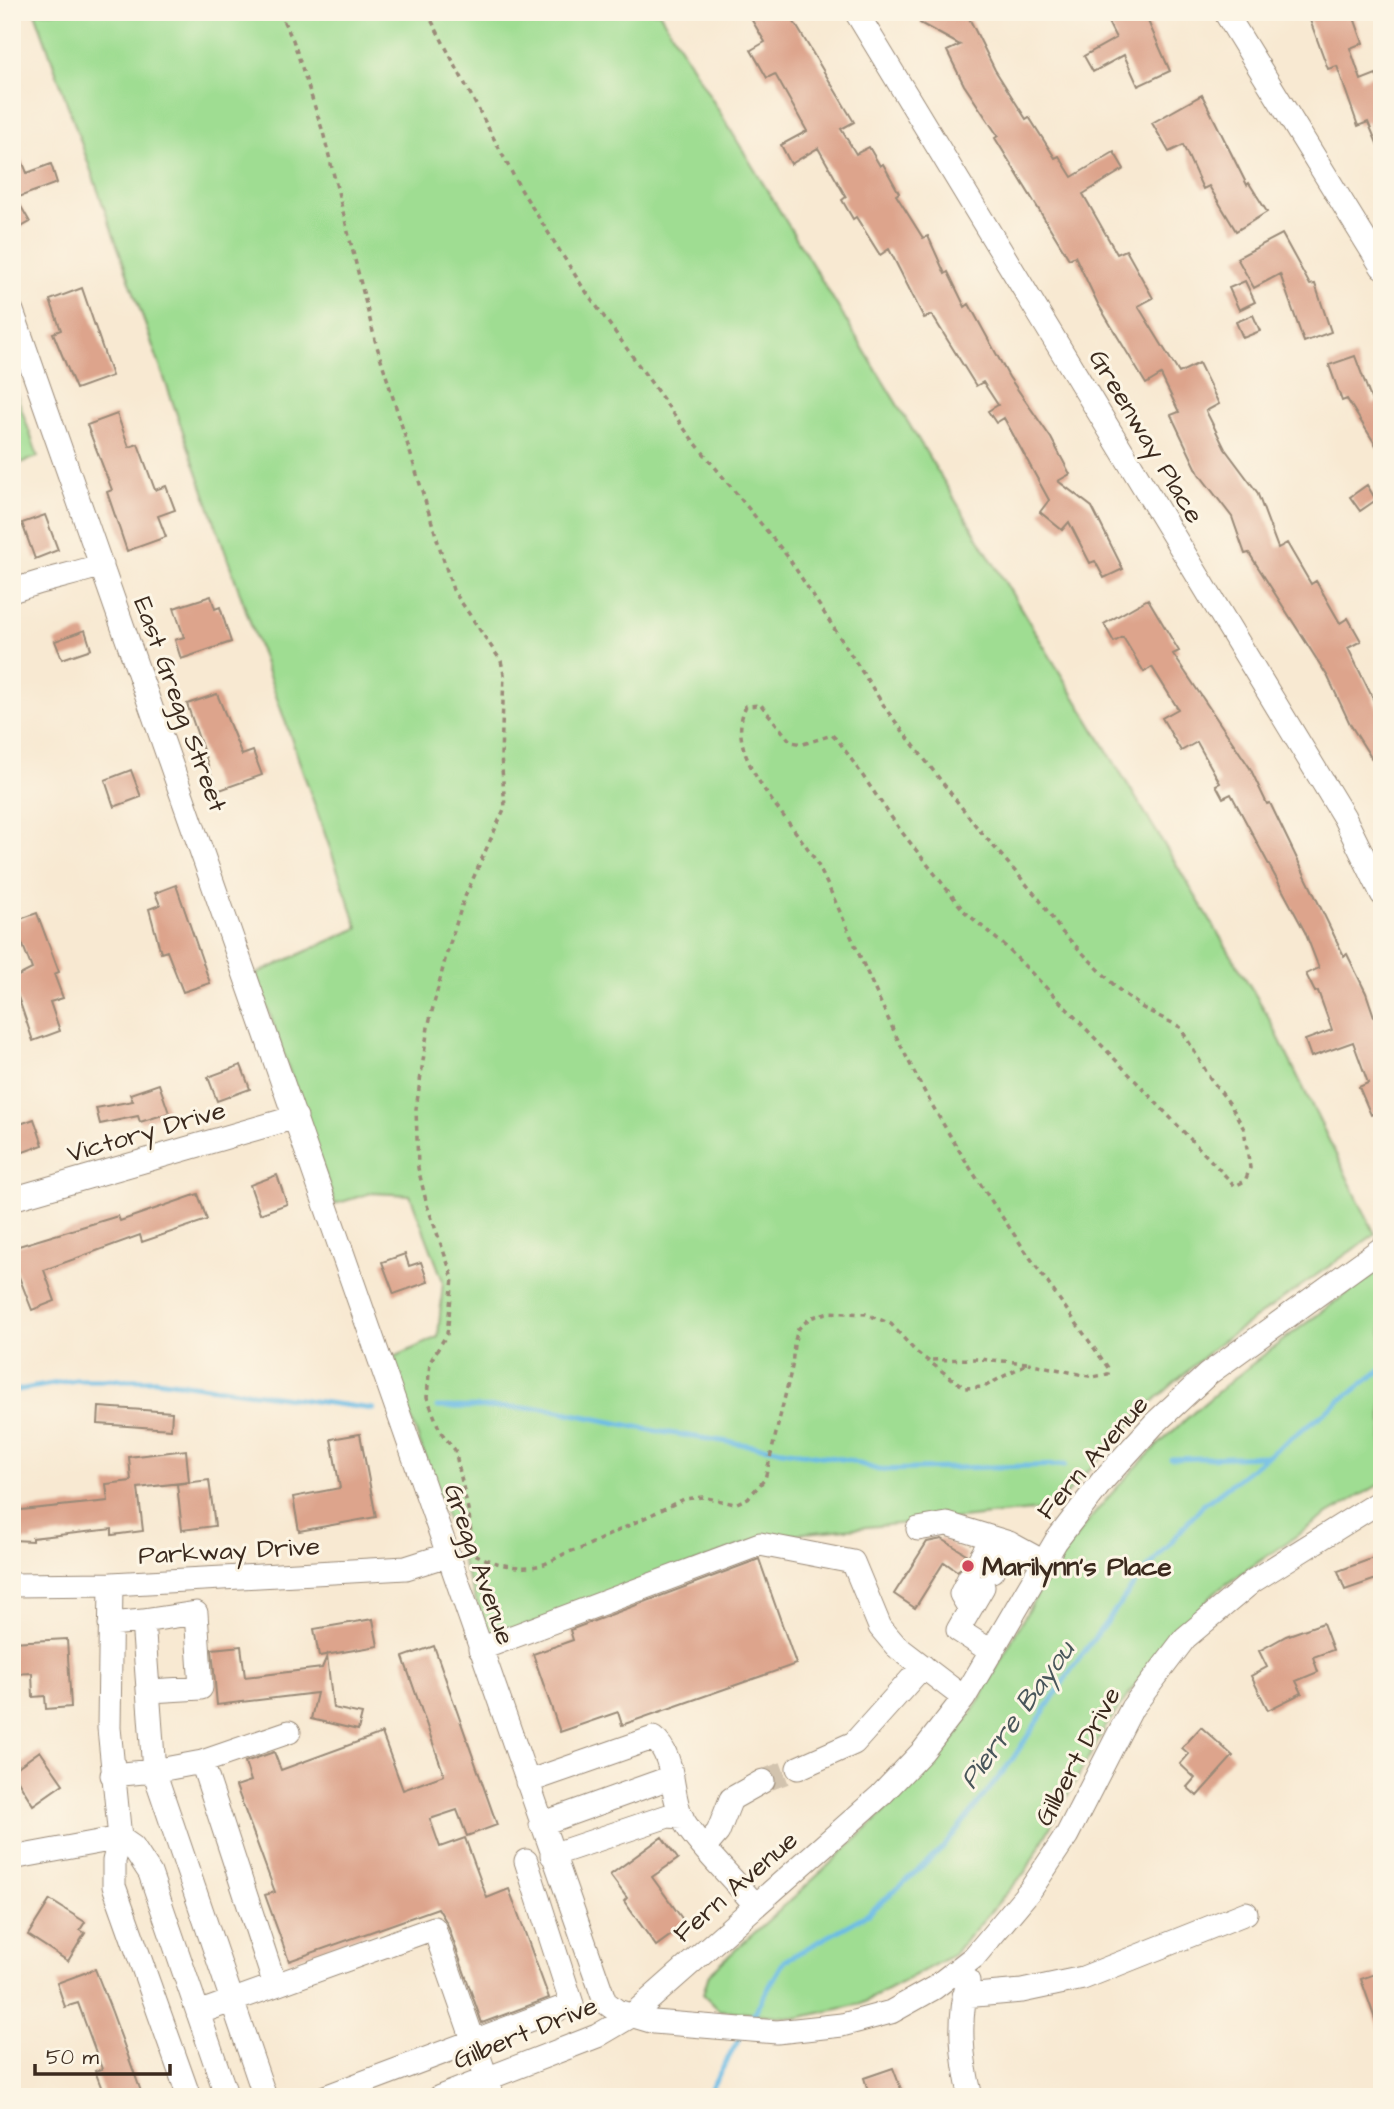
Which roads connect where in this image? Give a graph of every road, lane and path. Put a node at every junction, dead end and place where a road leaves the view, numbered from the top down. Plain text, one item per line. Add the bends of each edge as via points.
1 (279, 12) edge
2 (427, 12) edge
3 (856, 12) edge
4 (1225, 12) edge
5 (1382, 267) edge
6 (12, 311) edge
7 (102, 565) junction
8 (12, 591) edge
9 (1382, 894) edge
10 (296, 1116) junction
11 (12, 1199) edge
12 (1382, 1248) edge
13 (930, 1360) junction
14 (1028, 1363) junction
15 (1382, 1500) edge
16 (918, 1529) dead end
17 (447, 1555) junction
18 (1042, 1561) junction
19 (989, 1566) junction
20 (111, 1584) junction
21 (12, 1585) edge
22 (143, 1621) junction
23 (110, 1624) junction
24 (480, 1649) junction
25 (992, 1651) junction
26 (923, 1666) junction
27 (150, 1691) junction
28 (964, 1698) junction
29 (289, 1732) dead end
30 (202, 1762) junction
31 (798, 1768) tunnel mouth
32 (154, 1771) junction
33 (112, 1775) junction
34 (672, 1777) junction
35 (763, 1781) tunnel mouth
36 (527, 1782) junction
37 (682, 1817) junction
38 (541, 1824) junction
39 (120, 1838) junction
40 (706, 1846) junction
41 (552, 1855) junction
42 (12, 1858) edge
43 (526, 1861) dead end
44 (755, 1905) junction
45 (1246, 1913) dead end
46 (579, 1930) junction
47 (551, 1939) junction
48 (974, 1957) junction
49 (275, 1985) junction
50 (964, 1996) junction
51 (233, 2000) junction
52 (198, 2013) junction
53 (631, 2016) junction
54 (474, 2040) junction
55 (490, 2088) edge
56 (189, 2097) edge
57 (227, 2097) edge
58 (265, 2097) edge
59 (325, 2097) edge
60 (440, 2097) edge
61 (971, 2097) edge

1 - 13 path via 293,40 323,132 375,340 453,590 501,662 504,674 501,756 505,807 464,898 446,956 428,1027 416,1109 418,1168 453,1279 447,1334 430,1362 426,1397 440,1431 454,1450 473,1553 491,1563 533,1567 684,1499 703,1497 735,1504 748,1498 765,1479 798,1329 810,1318 829,1312 866,1314 891,1324 916,1352
2 - 14 path via 520,188 582,286 688,434 788,557 888,712 1061,931 1118,989 1180,1027 1244,1129 1250,1168 1245,1181 1235,1186 1073,1015 964,911 832,735 803,744 791,742 761,705 746,706 740,737 761,784 818,864 926,1094 984,1194 1109,1369 1108,1374 1093,1377
3 - 9 street, Greenway Place via 1344,817
4 - 5 street
6 - 7 street, East Gregg Street
7 - 8 street
7 - 10 street, East Gregg Street
10 - 11 street, Victory Drive
10 - 17 street, Gregg Avenue
12 - 18 street, Fern Avenue via 1208,1374 1102,1480
13 - 14 path
13 - 14 path via 965,1388 984,1387
15 - 48 street, Gilbert Drive via 1253,1581 1185,1638 1132,1707 1055,1856
16 - 19 street via 947,1524
17 - 20 street, Parkway Drive via 406,1568
17 - 24 street, Gregg Avenue
18 - 19 street
18 - 25 street, Fern Avenue
19 - 25 street via 958,1630
20 - 21 street, Parkway Drive
20 - 23 street
22 - 23 street
22 - 27 street
22 - 27 street via 196,1613 201,1688
23 - 33 street
24 - 26 street via 760,1544 853,1562 880,1627
24 - 36 street, Gregg Avenue
25 - 28 street, Fern Avenue
26 - 28 street
26 - 31 street via 853,1743
27 - 32 street
28 - 44 street, Fern Avenue via 881,1795
29 - 30 street
30 - 32 street
30 - 49 street
32 - 33 street
32 - 51 street
33 - 39 street
34 - 36 street via 660,1743 653,1738
34 - 37 street
34 - 38 street
35 - 40 street via 730,1799 718,1832
36 - 38 street, Gregg Avenue
37 - 40 street
37 - 41 street via 668,1816
38 - 41 street, Gregg Avenue
39 - 42 street
39 - 52 street via 150,1873
39 - 56 street via 114,1886
40 - 44 street
41 - 46 street, Gregg Avenue
43 - 47 street
44 - 53 street, Fern Avenue
45 - 50 street via 1083,1978 1022,1991
46 - 47 street
46 - 53 street, Gregg Avenue via 605,2002
47 - 54 street via 572,2004
48 - 50 street
48 - 53 street via 934,1988 891,2012 842,2025 777,2032
49 - 51 street
49 - 54 street via 434,1928
50 - 61 street via 961,2042
51 - 52 street
51 - 58 street
52 - 57 street
53 - 55 street, Gilbert Drive
54 - 55 street
54 - 59 street
55 - 60 street, Gilbert Drive

